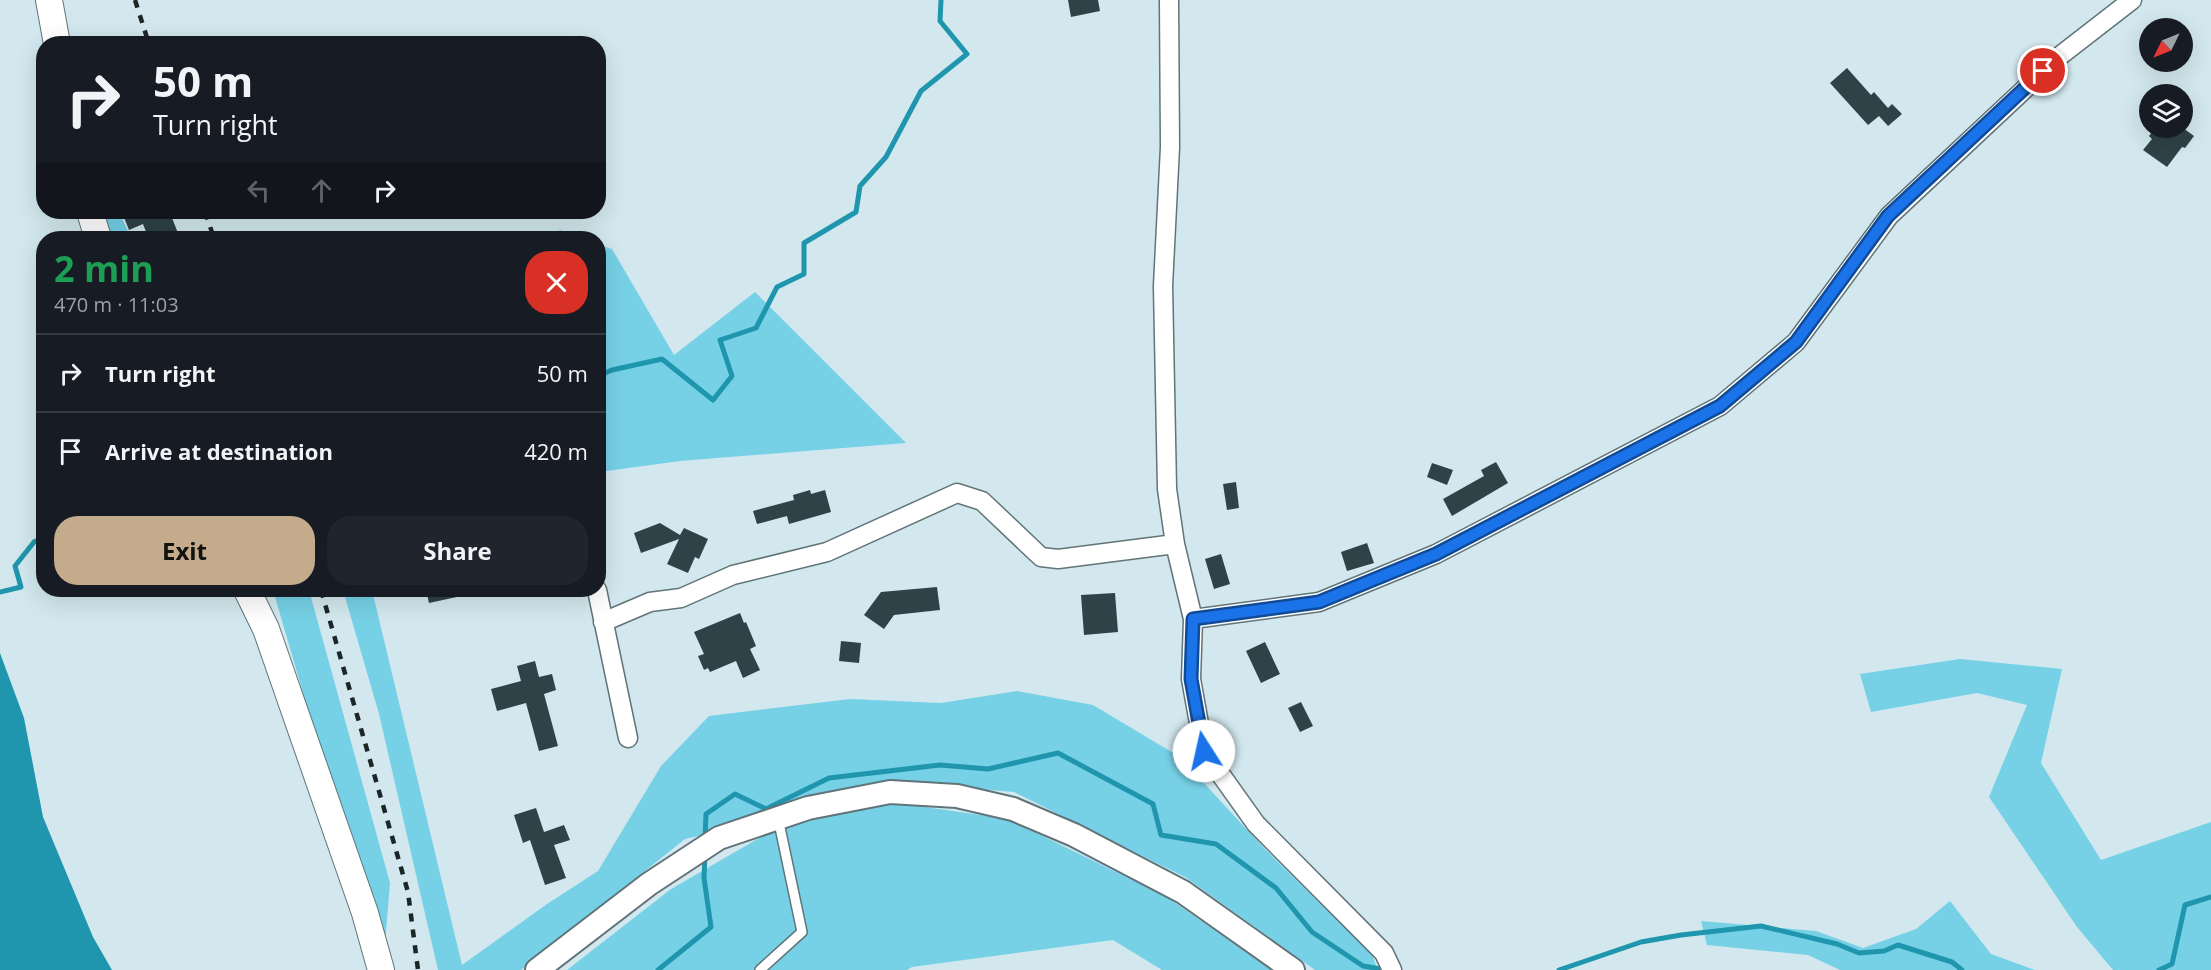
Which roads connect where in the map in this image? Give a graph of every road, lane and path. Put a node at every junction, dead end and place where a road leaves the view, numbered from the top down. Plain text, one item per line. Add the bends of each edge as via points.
1 (50, 0) edge
2 (1169, 0) edge
3 (2132, 0) edge
4 (56, 36) edge
5 (1175, 544) junction
6 (250, 597) edge
7 (598, 597) edge
8 (1193, 619) junction
9 (603, 622) junction
10 (628, 738) dead end
11 (778, 818) junction
12 (381, 970) edge
13 (537, 970) edge
14 (760, 970) edge
15 (1293, 970) edge
16 (1392, 970) edge

1 - 4 main road
2 - 5 street via 1170,147 1163,286 1167,489
3 - 8 street via 2061,55 1888,216 1796,342 1720,406 1436,554 1319,602
5 - 8 street
5 - 9 street via 1058,559 1041,557 982,501 957,493 827,552 733,575 681,598 650,602
6 - 12 main road via 266,628 365,913
7 - 9 street
8 - 16 street via 1191,679 1204,751 1256,824 1384,953
9 - 10 street
11 - 13 street via 719,838 689,856
11 - 14 lane via 802,932
11 - 15 street via 890,792 957,796 1013,809 1074,835 1183,892

